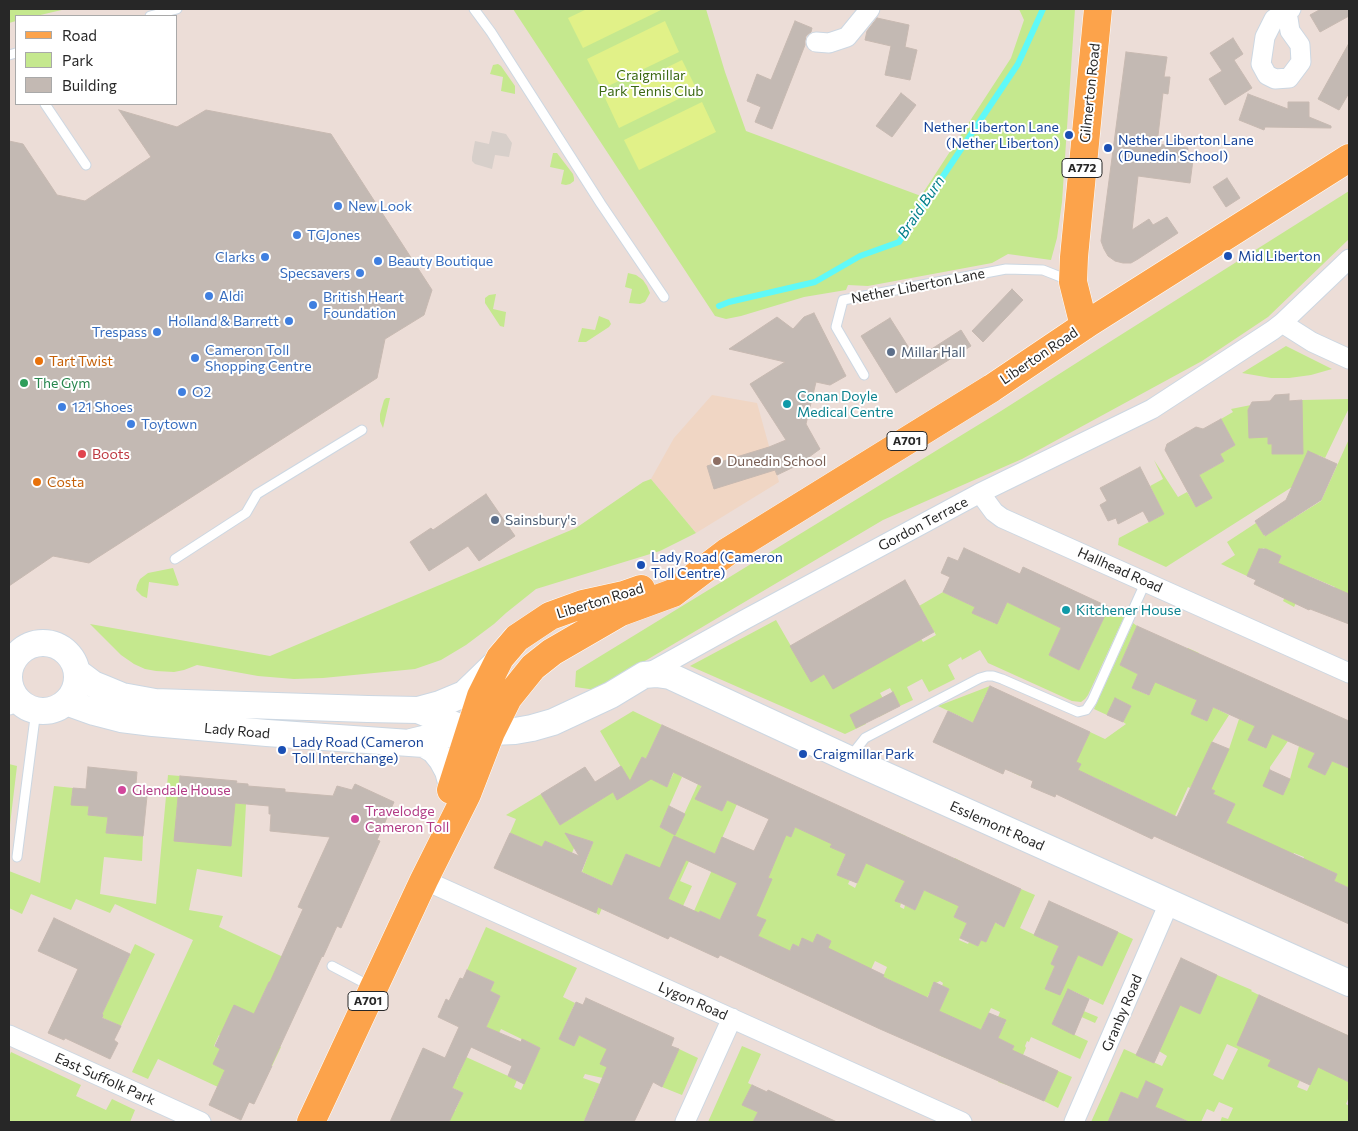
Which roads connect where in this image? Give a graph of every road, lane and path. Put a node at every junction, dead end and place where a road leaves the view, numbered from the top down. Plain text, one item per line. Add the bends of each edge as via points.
1 (177, 9) edge
2 (474, 9) edge
3 (870, 9) edge
4 (1098, 9) edge
5 (154, 15) edge
6 (816, 42) dead end
7 (45, 105) edge
8 (1349, 158) edge
9 (86, 165) dead end
10 (1349, 259) edge
11 (1073, 282) junction
12 (664, 297) dead end
13 (1282, 323) junction
14 (1084, 326) junction
15 (1349, 359) edge
16 (864, 375) dead end
17 (362, 430) dead end
18 (980, 494) junction
19 (727, 552) junction
20 (175, 559) dead end
21 (1146, 582) junction
22 (500, 658) junction
23 (9, 670) edge
24 (77, 672) junction
25 (1349, 673) edge
26 (644, 675) junction
27 (66, 702) junction
28 (21, 705) edge
29 (418, 710) junction
30 (480, 731) junction
31 (411, 742) junction
32 (849, 759) junction
33 (452, 786) junction
34 (16, 857) dead end
35 (424, 880) junction
36 (1169, 903) junction
37 (332, 966) dead end
38 (1349, 982) edge
39 (375, 988) junction
40 (732, 1018) junction
41 (9, 1036) edge
42 (201, 1122) edge
43 (311, 1122) edge
44 (685, 1122) edge
45 (962, 1122) edge
46 (1074, 1122) edge

1 - 5 lane
2 - 12 lane
3 - 6 street via 847,38 829,43
4 - 11 main road, Gilmerton Road / A772
7 - 9 lane
8 - 14 main road, Liberton Road / A701
10 - 13 street, Gordon Terrace
11 - 14 main road, Gilmerton Road / A772
11 - 16 lane, Nether Liberton Lane via 1043,270 1006,269 844,300 836,327
13 - 15 street via 1312,342
13 - 18 street, Gordon Terrace via 1152,409
14 - 19 main road, Liberton Road / A701 via 992,388
17 - 20 lane via 256,494 246,513
18 - 21 street, Hallhead Road via 1002,518
18 - 26 street, Gordon Terrace
19 - 22 main road, Liberton Road / A701 via 669,580 550,616 517,638
19 - 30 main road, Liberton Road / A701 via 673,593 621,612 552,652 532,667
21 - 25 street, Hallhead Road
21 - 32 lane via 1086,710 1078,712 1002,679 987,676 865,738
22 - 29 street, Lady Road via 464,694
22 - 30 main road, Liberton Road / A701 via 481,696
23 - 24 street, Lady Road via 22,651 35,644 50,644 64,651
23 - 28 street, Lady Road via 12,689
24 - 27 street via 74,692
24 - 29 street, Lady Road via 93,684 114,693 155,702
26 - 30 street, Gordon Terrace via 553,722 515,731
26 - 32 street, Esslemont Road via 670,676
27 - 28 street via 48,711
27 - 31 street, Lady Road via 121,719 153,723
28 - 34 lane
29 - 30 street, Lady Road
30 - 31 street, Lady Road
30 - 33 main road, A701
30 - 35 main road, A701 via 467,794
31 - 33 street, Lady Road via 434,750 448,770
32 - 36 street, Esslemont Road
33 - 35 main road, A701
35 - 39 main road, A701
35 - 40 street, Lygon Road
36 - 38 street, Esslemont Road
36 - 46 street, Granby Road
37 - 39 lane
39 - 43 main road, A701
40 - 44 street
40 - 45 street, Lygon Road
41 - 42 street, East Suffolk Park

